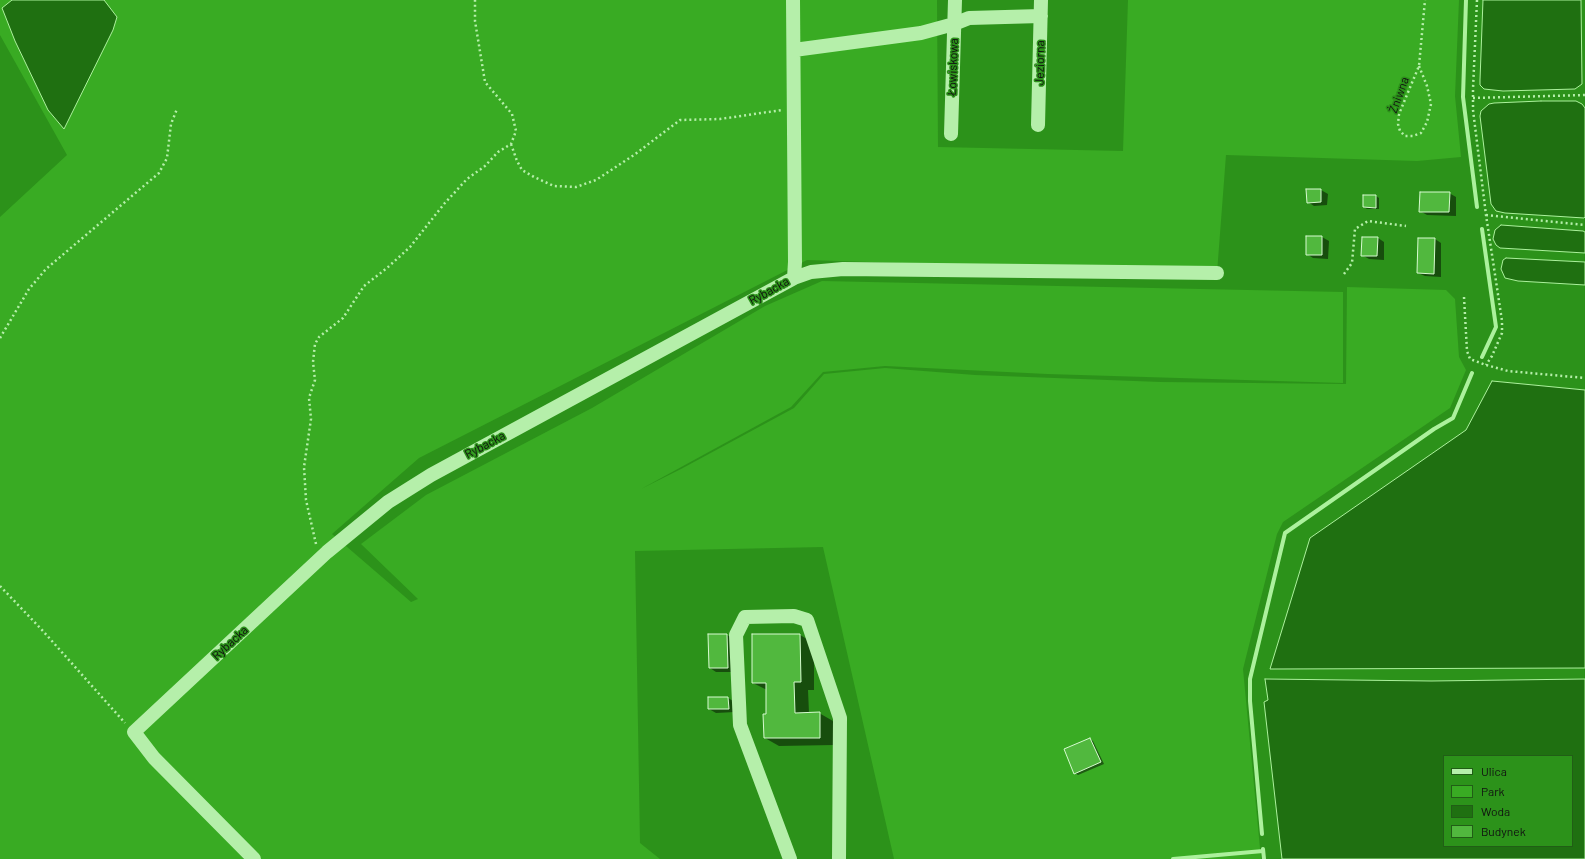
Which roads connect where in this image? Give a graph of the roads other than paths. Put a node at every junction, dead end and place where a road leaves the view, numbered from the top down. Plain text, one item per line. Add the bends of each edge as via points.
1 (793, 0) edge
2 (955, 0) edge
3 (1041, 0) edge
4 (1041, 16) junction
5 (954, 24) junction
6 (794, 50) junction
7 (1038, 125) dead end
8 (951, 134) dead end
9 (1217, 273) dead end
10 (794, 278) junction
11 (254, 859) edge
12 (790, 859) edge
13 (839, 859) edge

1 - 6 street, Rybacka
2 - 5 street, Łowiskowa
3 - 4 street, Jeziorna
4 - 5 street via 969,18
4 - 7 street, Jeziorna
5 - 6 street via 921,32
5 - 8 street, Łowiskowa
6 - 10 street, Rybacka
9 - 10 street via 843,269 811,272
10 - 11 street, Rybacka via 430,475 388,502 319,560 134,732 154,758
12 - 13 street via 740,725 736,635 745,617 794,616 807,620 840,718

